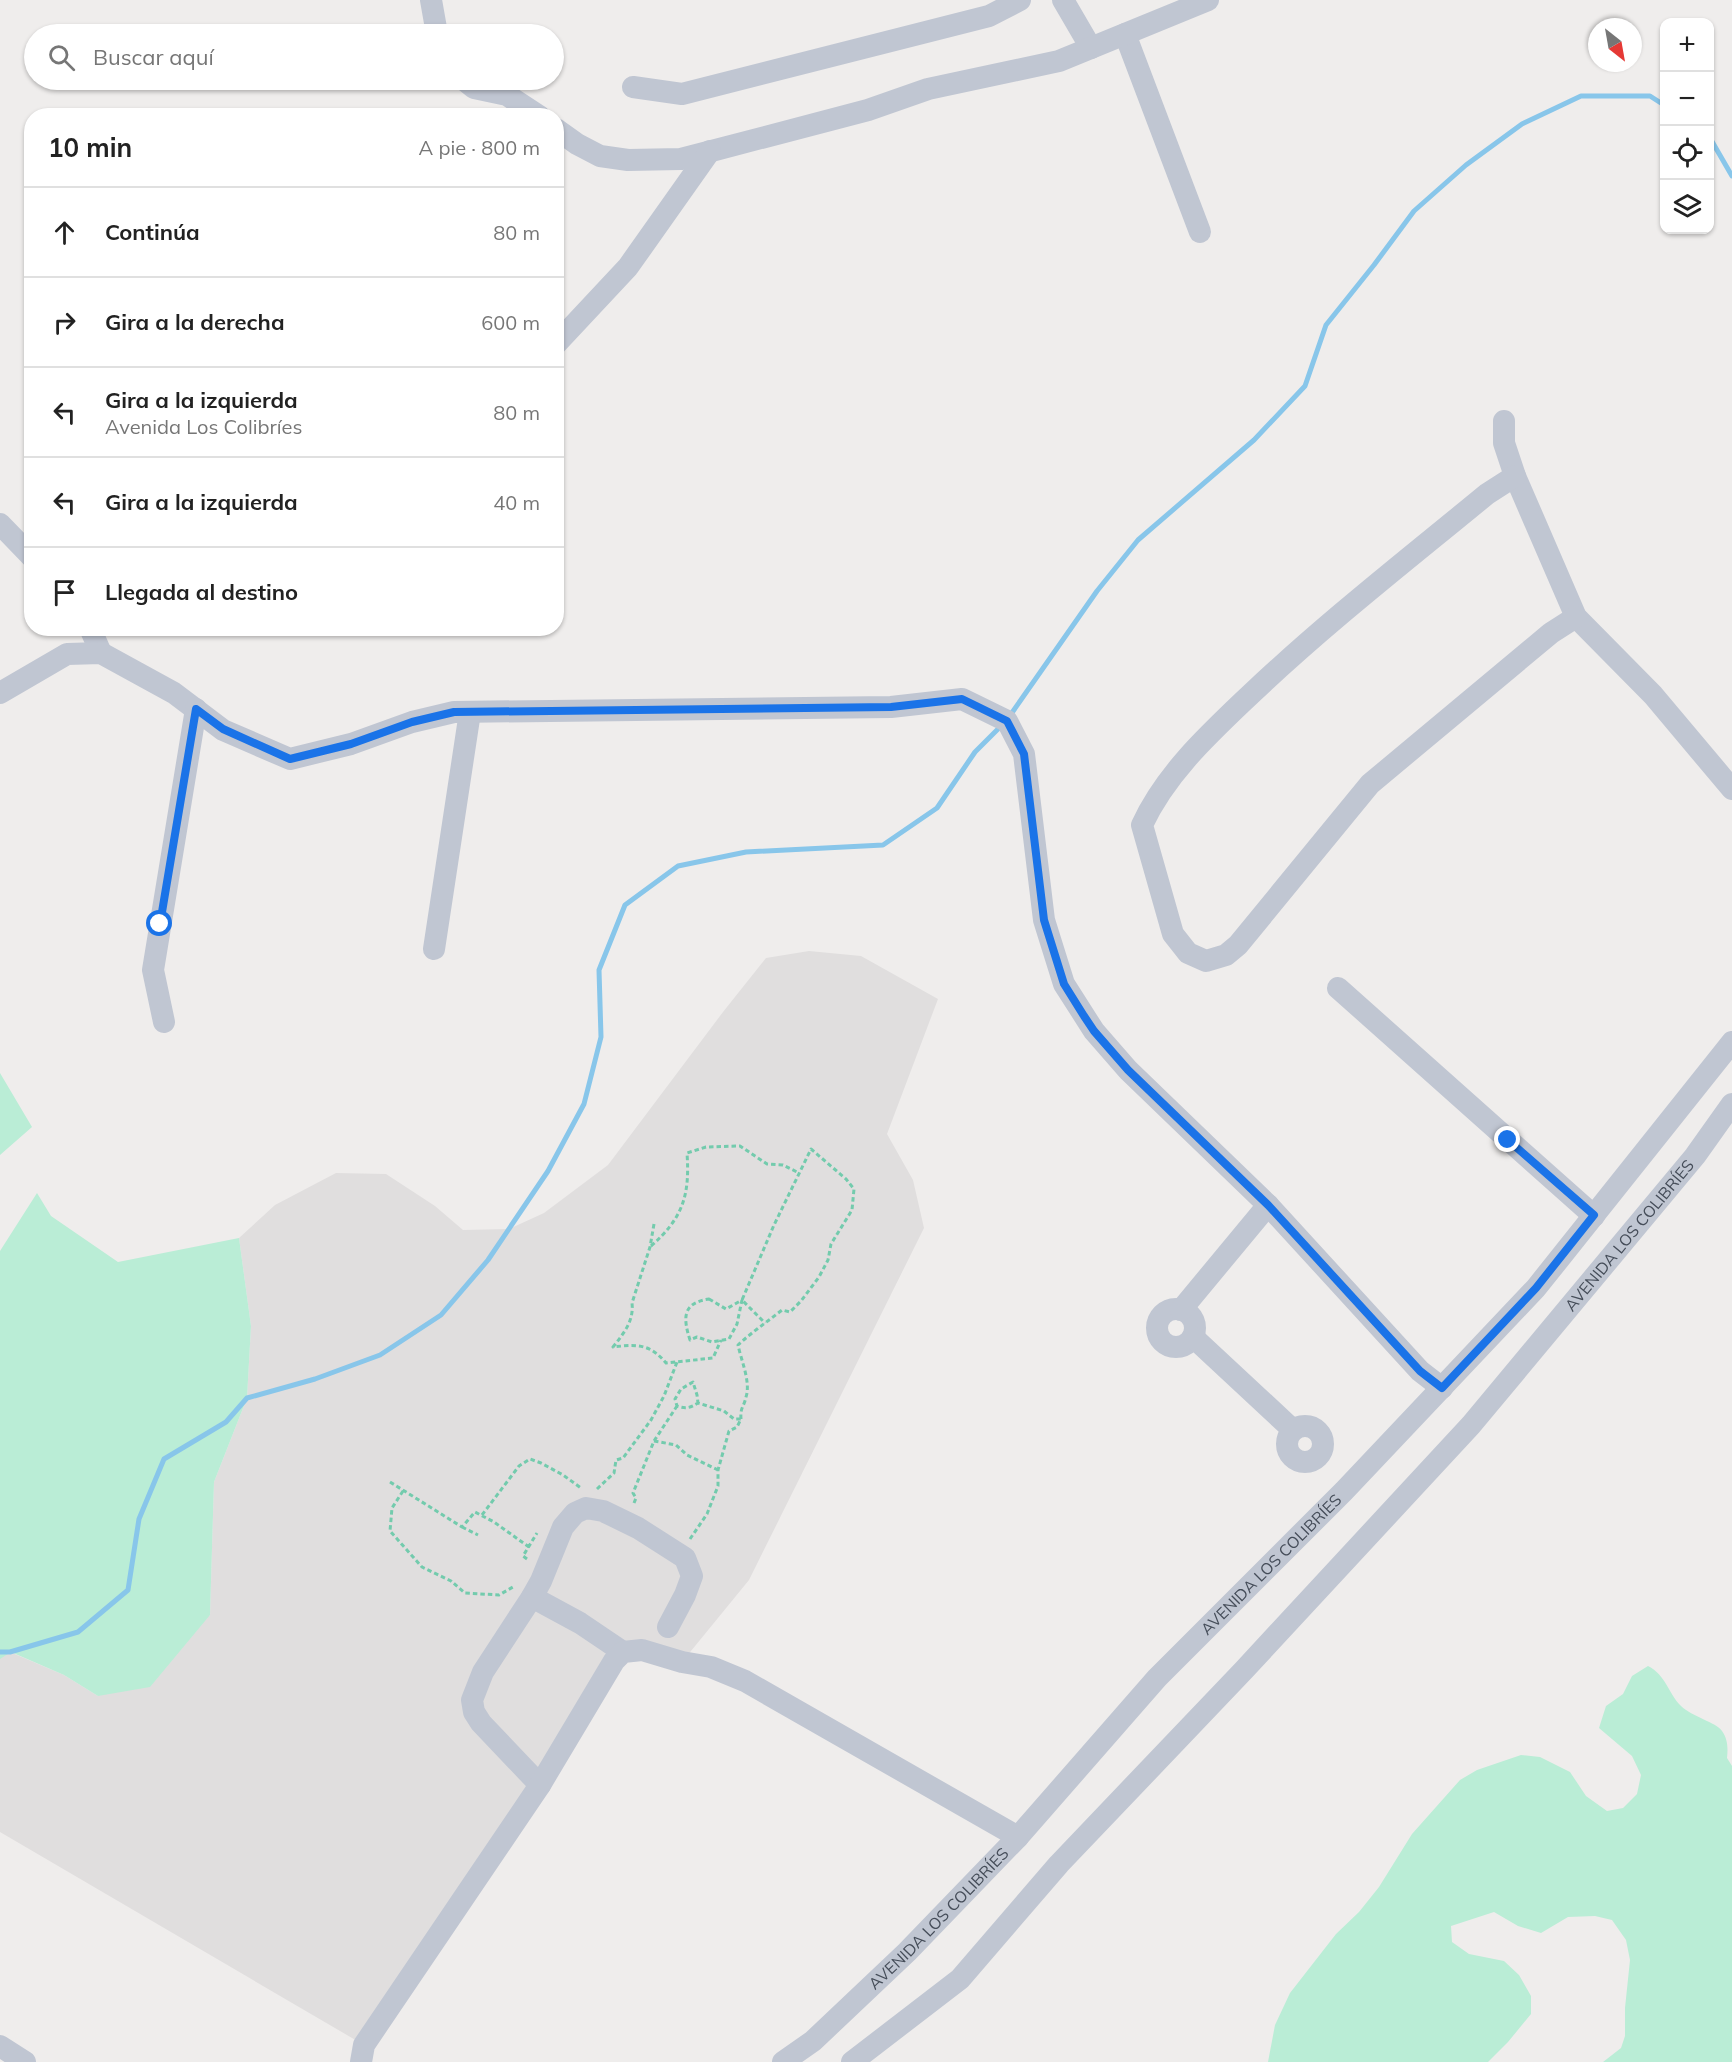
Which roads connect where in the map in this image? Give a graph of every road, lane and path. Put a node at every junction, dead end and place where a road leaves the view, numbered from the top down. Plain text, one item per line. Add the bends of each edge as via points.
1 (431, 0) edge
2 (1020, 0) edge
3 (1063, 0) edge
4 (1208, 0) edge
5 (435, 24) edge
6 (1125, 34) junction
7 (1091, 48) junction
8 (633, 87) dead end
9 (483, 90) edge
10 (527, 108) edge
11 (564, 135) edge
12 (710, 151) junction
13 (1200, 232) dead end
14 (564, 335) edge
15 (1504, 420) dead end
16 (1515, 476) junction
17 (0, 524) edge
18 (24, 549) edge
19 (1576, 617) junction
20 (93, 636) edge
21 (100, 653) junction
22 (0, 693) edge
23 (196, 709) junction
24 (470, 712) junction
25 (1732, 789) edge
26 (434, 949) dead end
27 (1338, 988) dead end
28 (164, 1022) dead end
29 (1732, 1042) edge
30 (1732, 1104) edge
31 (799, 1173) junction
32 (1268, 1205) junction
33 (1594, 1215) junction
34 (654, 1224) dead end
35 (650, 1247) junction
36 (742, 1300) junction
37 (1181, 1310) junction
38 (765, 1323) junction
39 (1193, 1337) junction
40 (721, 1340) junction
41 (677, 1362) junction
42 (1442, 1388) junction
43 (698, 1403) junction
44 (677, 1406) junction
45 (741, 1419) junction
46 (1293, 1430) dead end
47 (654, 1441) junction
48 (718, 1470) junction
49 (390, 1482) dead end
50 (577, 1486) dead end
51 (587, 1490) dead end
52 (403, 1491) junction
53 (632, 1509) dead end
54 (482, 1515) junction
55 (462, 1527) junction
56 (478, 1535) dead end
57 (688, 1544) dead end
58 (529, 1547) dead end
59 (523, 1556) dead end
60 (530, 1561) dead end
61 (525, 1590) junction
62 (668, 1627) dead end
63 (623, 1652) junction
64 (540, 1785) junction
65 (1018, 1837) junction
66 (0, 2046) edge
67 (25, 2062) edge
68 (361, 2062) edge
69 (783, 2062) edge
70 (852, 2062) edge

1 - 5 street
2 - 8 street via 989,16 682,94
3 - 7 street
4 - 6 street
6 - 7 street
6 - 13 street
7 - 12 street via 1059,62 928,89 868,110
9 - 10 street via 507,95
11 - 12 street via 600,156 628,160 681,159
12 - 14 street via 628,267
15 - 16 street via 1504,443
16 - 19 street
16 - 19 street via 1487,494 1299,649 1179,766 1153,801 1142,825 1173,934 1188,953 1206,961 1226,955 1238,945 1370,784 1551,633
17 - 18 street
19 - 25 street via 1653,695
20 - 21 street
21 - 22 street via 67,654
21 - 23 street
23 - 24 street via 223,729 290,759 351,744 412,722
23 - 28 street via 153,970
24 - 26 street
24 - 32 street via 891,707 962,699 1007,721 1024,754 1044,920 1064,984 1094,1031 1128,1070
27 - 33 street
29 - 33 street, AVENIDA LOS COLIBRÍES
30 - 70 street, AVENIDA LOS COLIBRÍES via 1695,1156 1463,1434 1059,1864 960,1979
31 - 35 path via 783,1165 767,1164 740,1146 706,1147 687,1154 687,1192 679,1213
31 - 36 path
31 - 38 path via 811,1149 854,1189 852,1210 807,1294 790,1312 782,1310
32 - 37 street
32 - 42 street via 1420,1371
33 - 42 street, AVENIDA LOS COLIBRÍES via 1536,1288
34 - 35 path
35 - 41 path via 628,1327 614,1347 629,1345 654,1350 666,1363
36 - 38 path
36 - 40 path via 737,1324 729,1339
36 - 40 path via 726,1309 709,1299 697,1300 688,1309 685,1323 690,1340
37 - 39 street via 1192,1318
37 - 39 street via 1162,1317 1158,1323 1159,1336 1175,1347
38 - 45 path via 738,1345 747,1396 740,1409
39 - 46 street
40 - 41 path via 713,1358
41 - 51 path via 655,1412 623,1458 616,1460 614,1473 598,1489
42 - 65 street, AVENIDA LOS COLIBRÍES via 1157,1678
43 - 44 path
43 - 44 path via 693,1382 681,1389 675,1399
43 - 45 path
44 - 47 path
45 - 48 path via 729,1431
47 - 48 path via 675,1445
47 - 53 path via 633,1493 636,1498
48 - 57 path via 718,1486 707,1514
49 - 52 path
50 - 54 path via 530,1460 519,1466
52 - 55 path
52 - 61 path via 392,1508 390,1531 422,1567 451,1581 465,1593 500,1595
54 - 55 path via 475,1512
54 - 58 path
55 - 56 path
59 - 60 path
61 - 62 street via 541,1581 563,1527 575,1513 586,1508 603,1511 685,1558 692,1576
61 - 63 street
61 - 64 street via 472,1700 481,1723
63 - 64 street
63 - 65 street via 642,1650 711,1667 745,1681
64 - 68 street via 364,2045
65 - 69 street, AVENIDA LOS COLIBRÍES via 907,1952 813,2041
66 - 67 street

